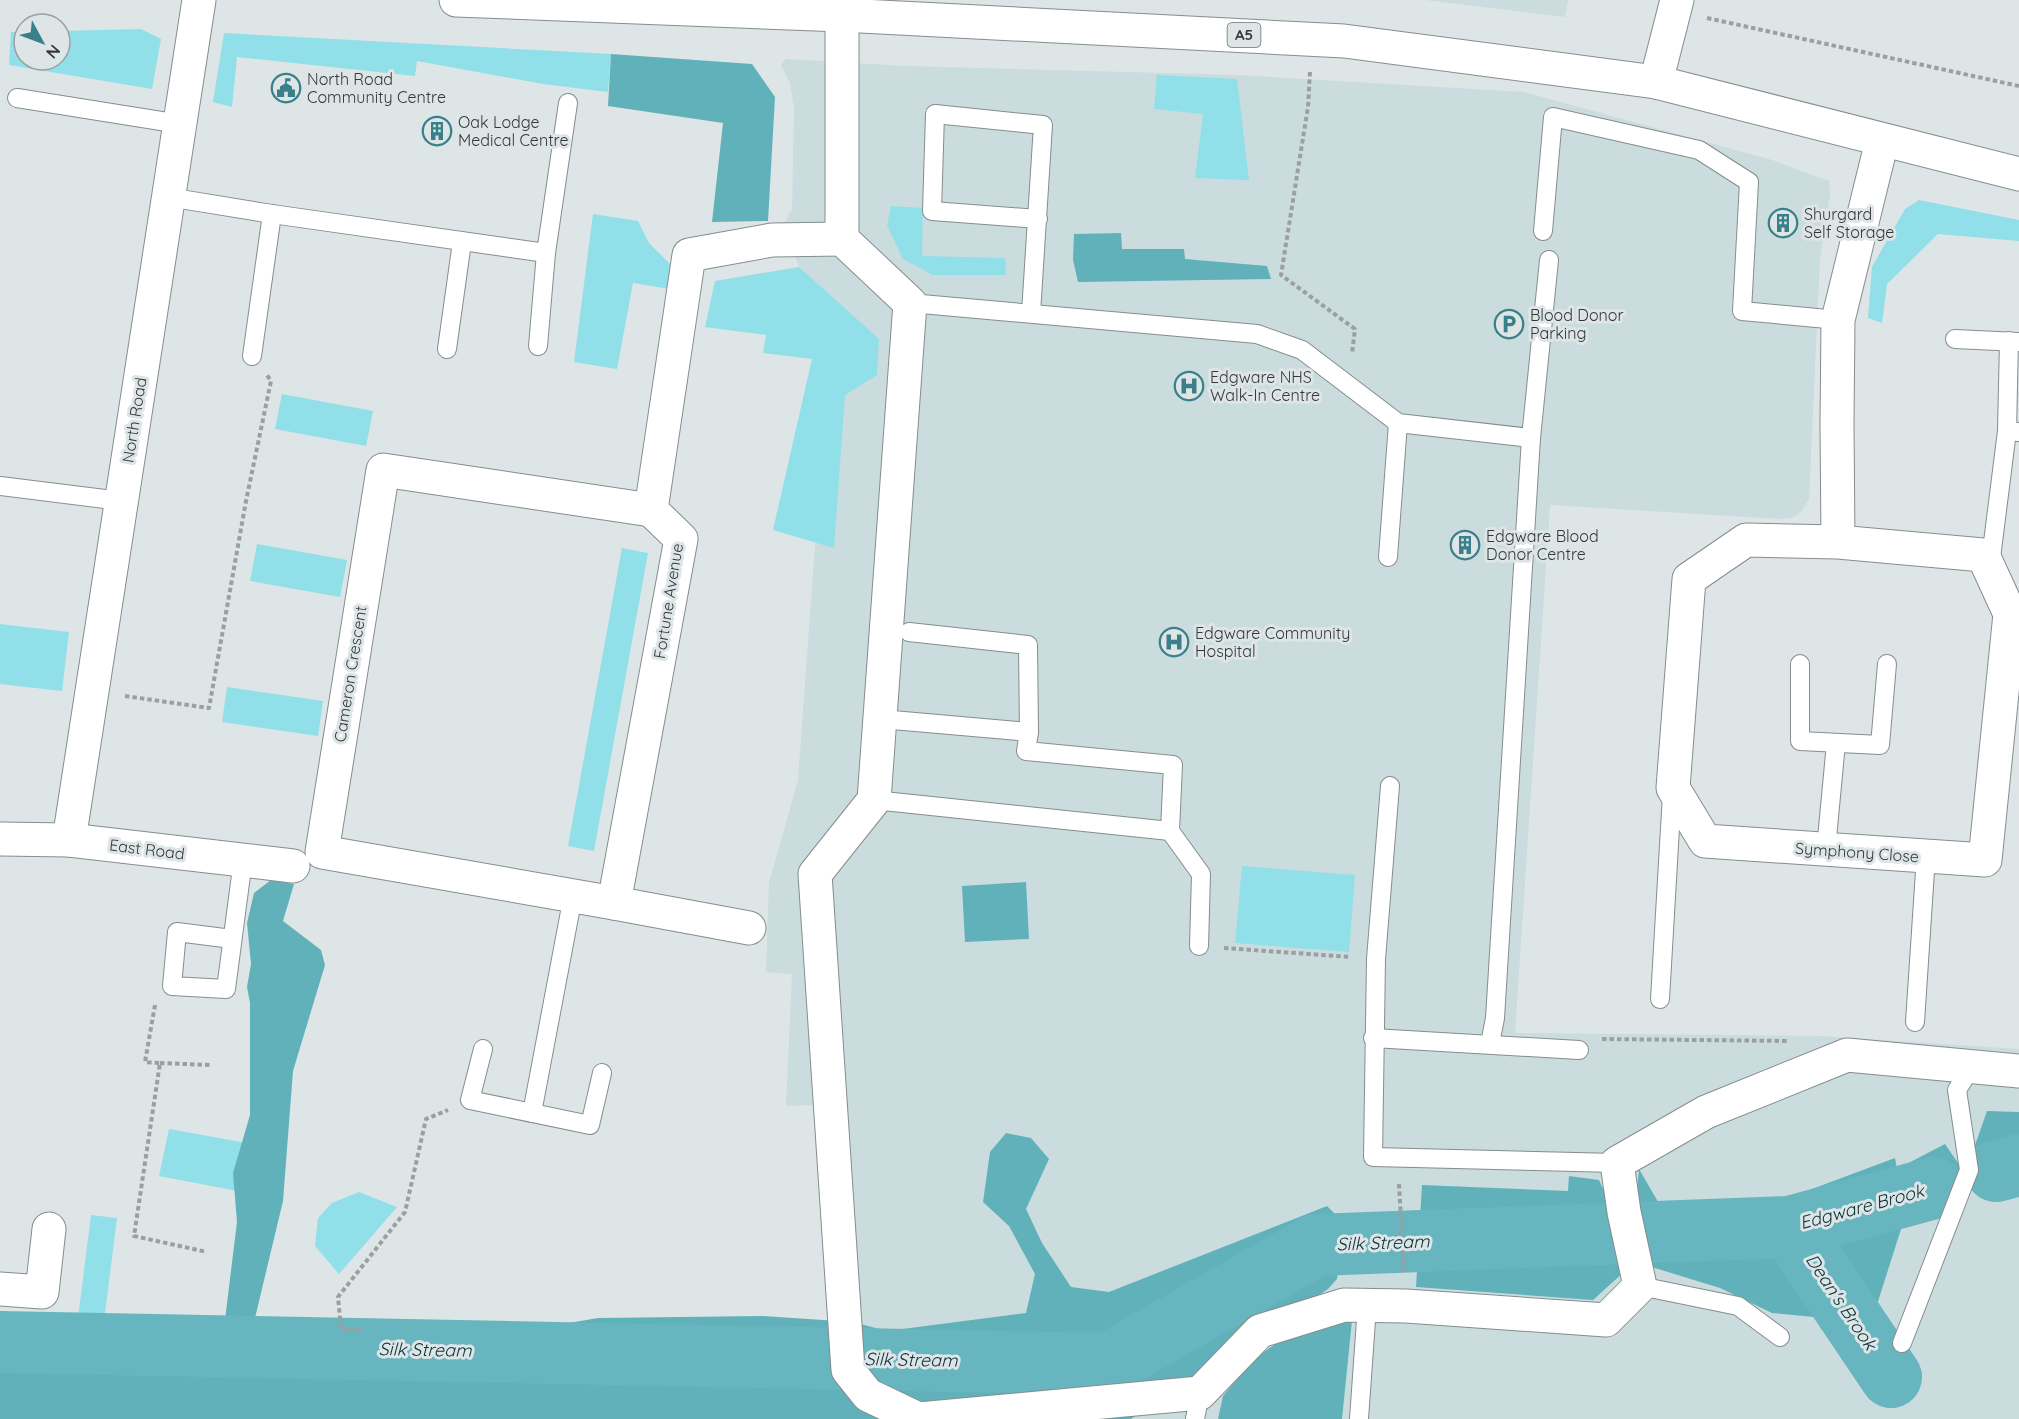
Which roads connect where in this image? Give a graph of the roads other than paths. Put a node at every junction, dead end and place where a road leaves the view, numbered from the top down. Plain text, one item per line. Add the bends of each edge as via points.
1 (199, 0) edge
2 (456, 0) edge
3 (580, 2) edge
4 (1676, 5) edge
5 (842, 15) junction
6 (1656, 82) junction
7 (17, 98) dead end
8 (568, 103) dead end
9 (180, 124) junction
10 (1882, 141) junction
11 (2019, 174) edge
12 (168, 196) junction
13 (272, 214) junction
14 (1038, 219) junction
15 (1543, 231) dead end
16 (842, 239) junction
17 (462, 242) junction
18 (546, 253) junction
19 (1549, 260) dead end
20 (910, 303) junction
21 (1031, 313) junction
22 (1839, 320) junction
23 (1955, 339) dead end
24 (2014, 341) edge
25 (538, 346) dead end
26 (447, 349) dead end
27 (252, 356) road end
28 (1398, 423) junction
29 (2013, 431) edge
30 (1531, 438) junction
31 (0, 486) edge
32 (121, 501) junction
33 (651, 510) junction
34 (1838, 542) junction
35 (1388, 557) dead end
36 (1990, 571) junction
37 (909, 632) dead end
38 (1800, 664) dead end
39 (1887, 664) dead end
40 (881, 719) junction
41 (1029, 732) junction
42 (1836, 743) junction
43 (1390, 786) dead end
44 (1673, 788) junction
45 (874, 800) junction
46 (1170, 831) junction
47 (0, 839) edge
48 (69, 840) junction
49 (1826, 849) junction
50 (1926, 856) junction
51 (243, 860) junction
52 (293, 866) dead end
53 (573, 896) junction
54 (614, 903) junction
55 (749, 928) dead end
56 (232, 939) junction
57 (1199, 946) road end
58 (1660, 999) dead end
59 (1915, 1022) dead end
60 (1374, 1038) junction
61 (1490, 1044) junction
62 (483, 1049) dead end
63 (1579, 1050) road end
64 (1972, 1066) junction
65 (2019, 1071) edge
66 (602, 1073) dead end
67 (532, 1113) junction
68 (1617, 1163) junction
69 (49, 1229) dead end
70 (1638, 1277) junction
71 (0, 1289) edge
72 (1367, 1306) junction
73 (1780, 1337) dead end
74 (1902, 1343) dead end
75 (1197, 1406) edge
76 (918, 1419) edge
77 (1359, 1419) edge

1 - 9 street, North Road
2 - 3 street, A5
3 - 5 street, A5
4 - 6 street
5 - 6 street, A5 via 1312,39
5 - 16 street
6 - 10 street, A5
7 - 9 lane
8 - 18 lane
9 - 12 street, North Road
10 - 11 street, A5
10 - 22 street
12 - 13 lane
12 - 32 street, North Road
13 - 17 lane
13 - 27 lane
14 - 14 lane via 932,211 936,114 1042,125
14 - 21 lane
15 - 22 lane via 1552,117 1699,150 1749,182 1742,311
16 - 20 street
16 - 33 street via 772,240 689,255
17 - 18 lane
17 - 26 lane
18 - 25 lane
19 - 30 lane
20 - 21 lane
20 - 40 street
21 - 28 lane via 1257,334 1302,350
22 - 34 street
23 - 24 lane
24 - 29 lane
28 - 30 lane
28 - 35 lane
29 - 36 lane
30 - 61 lane via 1495,1018
31 - 32 lane
32 - 48 street, North Road
33 - 53 street, Cameron Crescent via 383,470 322,852
33 - 54 street, Fortune Avenue via 681,539
34 - 36 street, Symphony Close via 1983,555
34 - 44 street, Symphony Close via 1746,540 1689,579
36 - 50 street, Symphony Close via 2010,614 1985,860
37 - 41 lane via 1028,645
38 - 42 lane via 1800,741
39 - 42 lane via 1880,745
40 - 41 lane
40 - 45 street
41 - 46 lane via 1026,751 1173,765
42 - 49 lane
43 - 60 lane via 1376,959
44 - 49 street, Symphony Close via 1704,841
44 - 58 lane
45 - 46 lane
45 - 76 street via 815,874 848,1370 868,1395
46 - 57 lane via 1202,874
47 - 48 street, East Road
48 - 51 street, East Road
49 - 50 street, Symphony Close
50 - 59 lane
51 - 52 street, East Road
51 - 56 lane
53 - 54 street, Cameron Crescent
53 - 67 lane
54 - 55 street
56 - 56 lane via 177,932 172,986 226,988
60 - 61 lane
60 - 68 lane via 1373,1157
61 - 63 lane
62 - 67 lane via 470,1101
64 - 65 street
64 - 68 street via 1847,1055 1706,1112
64 - 74 lane via 1957,1090 1969,1170
66 - 67 lane via 590,1125
68 - 70 street
69 - 71 street via 42,1292
70 - 72 street via 1606,1320
70 - 73 lane via 1738,1306
72 - 75 street via 1344,1305 1260,1331
72 - 77 lane
75 - 76 street

